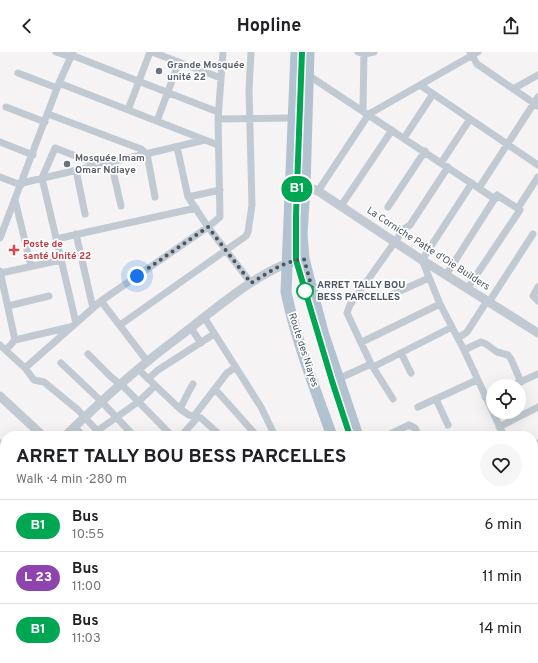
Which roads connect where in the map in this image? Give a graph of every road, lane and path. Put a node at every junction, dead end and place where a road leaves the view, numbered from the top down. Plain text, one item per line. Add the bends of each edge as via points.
1 (56, 52) edge
2 (151, 52) edge
3 (223, 52) edge
4 (251, 52) edge
5 (296, 52) edge
6 (309, 52) edge
7 (374, 52) edge
8 (362, 53) edge
9 (474, 53) edge
10 (72, 55) edge
11 (179, 62) junction
12 (18, 73) dead end
13 (308, 75) junction
14 (538, 75) edge
15 (221, 78) junction
16 (138, 81) junction
17 (420, 85) junction
18 (58, 86) junction
19 (513, 89) junction
20 (168, 93) junction
21 (433, 94) junction
22 (537, 102) edge
23 (6, 107) dead end
24 (128, 110) junction
25 (366, 112) junction
26 (48, 114) junction
27 (218, 116) junction
28 (293, 118) junction
29 (250, 119) junction
30 (470, 119) junction
31 (156, 121) junction
32 (45, 122) junction
33 (392, 130) junction
34 (404, 138) junction
35 (205, 140) junction
36 (0, 142) edge
37 (507, 144) junction
38 (218, 145) junction
39 (177, 147) junction
40 (425, 151) junction
41 (147, 154) junction
42 (32, 155) junction
43 (111, 162) junction
44 (441, 162) junction
45 (99, 165) junction
46 (538, 165) edge
47 (448, 167) junction
48 (76, 170) junction
49 (0, 177) edge
50 (538, 177) edge
51 (42, 178) junction
52 (472, 183) junction
53 (21, 184) junction
54 (305, 186) junction
55 (479, 188) junction
56 (220, 190) junction
57 (318, 191) junction
58 (155, 197) dead end
59 (188, 197) junction
60 (495, 199) junction
61 (15, 200) junction
62 (121, 206) dead end
63 (341, 206) junction
64 (388, 207) dead end
65 (196, 208) junction
66 (518, 208) junction
67 (86, 214) dead end
68 (0, 215) edge
69 (8, 218) junction
70 (208, 227) junction
71 (76, 234) junction
72 (533, 234) dead end
73 (0, 238) edge
74 (56, 239) junction
75 (396, 242) junction
76 (226, 250) junction
77 (304, 259) junction
78 (61, 260) junction
79 (422, 260) junction
80 (287, 263) junction
81 (31, 266) junction
82 (0, 272) edge
83 (446, 275) junction
84 (429, 278) junction
85 (251, 283) junction
86 (538, 287) edge
87 (467, 288) junction
88 (391, 295) dead end
89 (49, 296) dead end
90 (101, 301) junction
91 (538, 301) edge
92 (488, 302) junction
93 (440, 304) junction
94 (8, 306) junction
95 (93, 308) junction
96 (204, 318) junction
97 (74, 325) junction
98 (120, 325) junction
99 (452, 327) junction
100 (192, 328) junction
101 (538, 333) edge
102 (214, 334) junction
103 (458, 338) junction
104 (15, 340) junction
105 (362, 342) junction
106 (201, 343) junction
107 (3, 347) edge
108 (464, 350) junction
109 (88, 354) dead end
110 (401, 354) junction
111 (147, 361) junction
112 (61, 363) dead end
113 (236, 366) junction
114 (372, 366) junction
115 (25, 368) junction
116 (138, 369) junction
117 (411, 373) dead end
118 (538, 374) edge
119 (148, 379) junction
120 (338, 379) junction
121 (520, 379) edge
122 (477, 380) junction
123 (526, 380) edge
124 (193, 384) dead end
125 (120, 385) junction
126 (155, 386) junction
127 (215, 389) junction
128 (0, 396) edge
129 (485, 397) joint
130 (393, 399) dead end
131 (436, 399) junction
132 (101, 401) junction
133 (138, 402) junction
134 (418, 407) dead end
135 (538, 408) edge
136 (180, 409) junction
137 (116, 416) junction
138 (196, 416) junction
139 (85, 417) junction
140 (448, 425) dead end
141 (74, 427) junction
142 (38, 431) edge
143 (70, 431) edge
144 (78, 431) edge
145 (98, 431) edge
146 (102, 431) edge
147 (130, 431) edge
148 (167, 431) edge
149 (185, 431) edge
150 (216, 431) edge
151 (253, 431) edge
152 (272, 431) edge
153 (330, 431) edge
154 (356, 431) edge
155 (396, 431) edge
156 (416, 431) edge
157 (502, 431) edge
158 (504, 431) edge

1 - 10 street
2 - 11 street
2 - 16 street
3 - 15 street
4 - 29 street
5 - 28 main road, Route des Niayes
6 - 13 main road
7 - 8 street
8 - 25 street
9 - 17 street
9 - 19 street via 477,64
10 - 16 street
10 - 18 street
11 - 15 street
11 - 20 street
12 - 18 street
13 - 25 street
13 - 54 main road
14 - 19 street
15 - 27 street
16 - 20 street
16 - 24 street
17 - 21 street
17 - 25 street
18 - 24 street
18 - 26 street
19 - 22 street
20 - 27 street
20 - 31 street
21 - 30 street
21 - 34 street
22 - 37 street
23 - 32 street
24 - 31 street
25 - 33 street
25 - 57 street
26 - 32 street
26 - 41 street via 141,149
27 - 29 street
27 - 38 street
28 - 29 street
28 - 80 main road, Route des Niayes
29 - 76 street via 250,227 246,236
30 - 37 street
30 - 44 street
31 - 35 street
32 - 42 street
33 - 34 street
33 - 63 street
34 - 40 street
35 - 38 street
35 - 39 street
36 - 42 street
37 - 46 street
37 - 55 street
38 - 56 street
39 - 41 street
39 - 59 street
40 - 44 street
40 - 64 street
41 - 43 street
41 - 58 street
42 - 53 street
43 - 45 street
43 - 62 street
44 - 47 street
45 - 48 street
45 - 51 street via 55,148
47 - 52 street
47 - 75 street
48 - 51 street
48 - 67 street
49 - 53 street
50 - 66 street
51 - 53 street
51 - 74 street
52 - 55 street
52 - 79 street
53 - 61 street
54 - 57 street, La Corniche Patte d'Oie Builders
54 - 77 main road via 302,234
55 - 60 street
56 - 59 street
56 - 70 street via 220,217
57 - 63 street, La Corniche Patte d'Oie Builders
59 - 65 street
60 - 66 street via 497,195
60 - 83 street
61 - 69 street
61 - 81 street
63 - 75 street, La Corniche Patte d'Oie Builders
65 - 70 street
65 - 71 street
66 - 87 street via 520,210
68 - 69 street
69 - 73 street
70 - 76 street
70 - 90 street
71 - 74 street
71 - 95 street
72 - 92 street
74 - 78 street
75 - 79 street, La Corniche Patte d'Oie Builders
75 - 105 street via 350,305 348,312
76 - 85 street
76 - 98 street
77 - 80 street
77 - 120 main road
78 - 81 street
78 - 97 street
79 - 83 street, La Corniche Patte d'Oie Builders
79 - 84 street
80 - 85 street
80 - 153 main road, Route des Niayes via 286,292 289,307
81 - 82 street
82 - 94 street
83 - 87 street, La Corniche Patte d'Oie Builders
84 - 88 street
84 - 93 street
85 - 96 street
86 - 91 street via 533,296
87 - 92 street, La Corniche Patte d'Oie Builders
89 - 94 street
90 - 95 street
90 - 98 street
92 - 101 street, La Corniche Patte d'Oie Builders
92 - 103 street via 467,332
93 - 99 street
93 - 105 street
94 - 104 street
95 - 97 street
96 - 100 street
96 - 102 street
97 - 104 street
97 - 115 street
98 - 111 street
99 - 103 street
99 - 110 street
100 - 106 street
100 - 111 street
102 - 106 street
102 - 113 street
103 - 108 street
104 - 107 street
105 - 114 street
106 - 119 street
107 - 115 street
108 - 121 street via 481,342 496,352 508,355
108 - 122 street
109 - 125 street
110 - 114 street
110 - 117 street
111 - 116 street
112 - 132 street
113 - 127 street
113 - 152 street via 261,407
114 - 120 street
114 - 130 street
115 - 139 street via 34,380 44,382
116 - 119 street
116 - 125 street
118 - 123 street
119 - 126 street
120 - 154 main road
122 - 129 street
122 - 131 street
124 - 136 street
125 - 132 street
125 - 133 street
126 - 133 street
126 - 136 street
127 - 138 street
127 - 151 street
128 - 142 street
129 - 157 street
131 - 134 street
131 - 140 street
132 - 137 street
132 - 139 street
133 - 137 street
133 - 148 street
135 - 158 street
136 - 138 street
137 - 146 street
137 - 147 street
138 - 149 street
138 - 150 street via 206,420
139 - 141 street
139 - 145 street
141 - 143 street
141 - 144 street
155 - 156 street via 409,425

